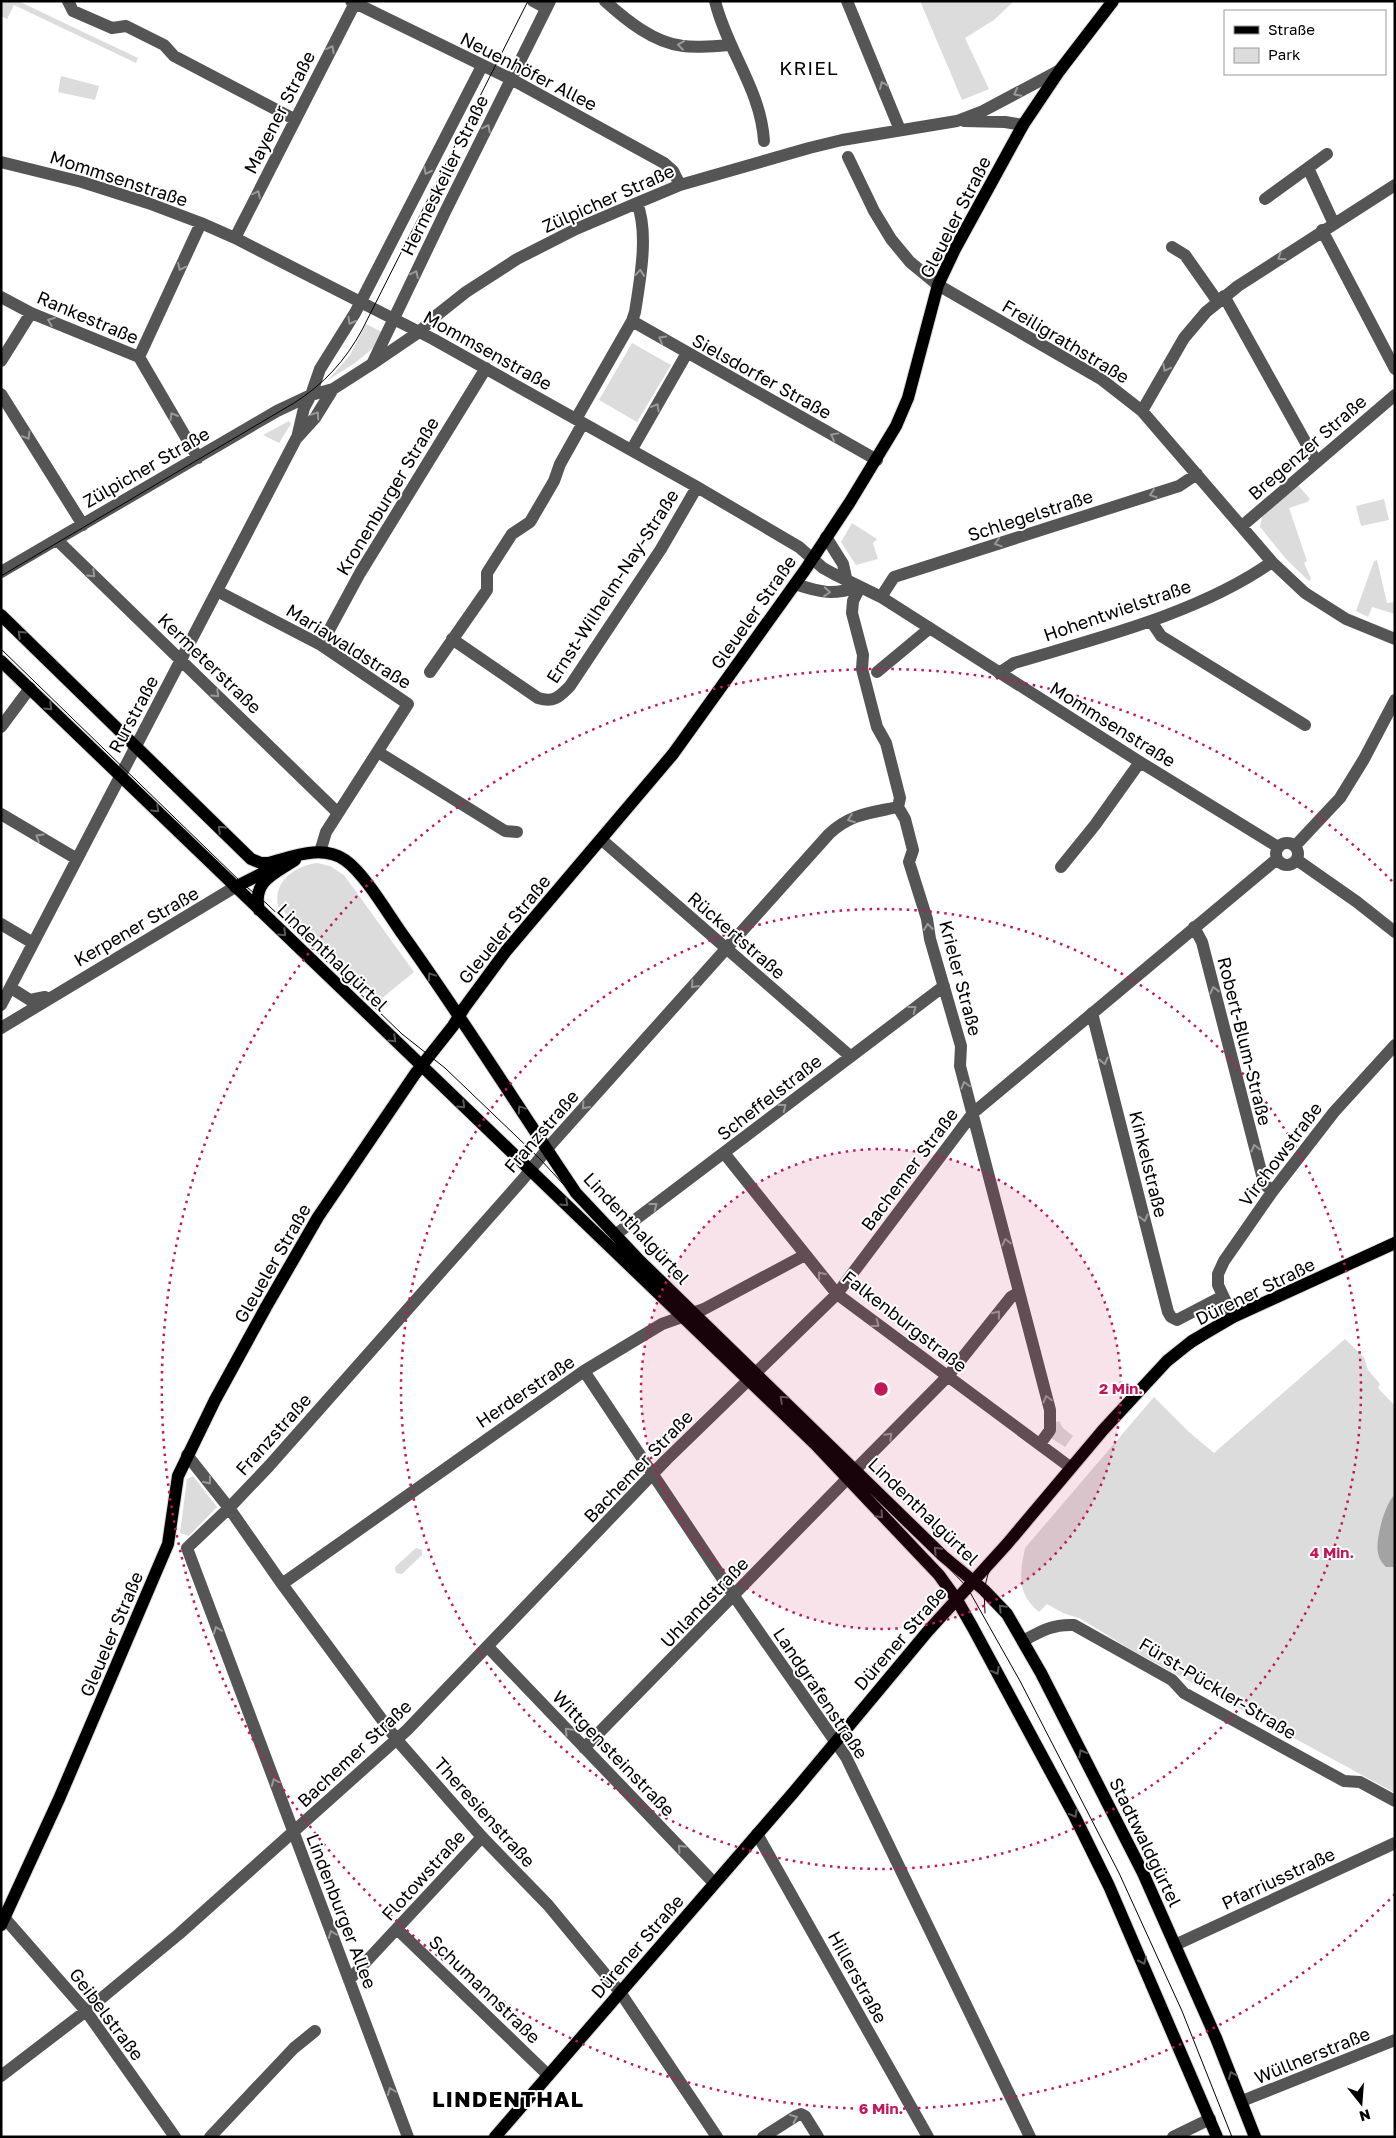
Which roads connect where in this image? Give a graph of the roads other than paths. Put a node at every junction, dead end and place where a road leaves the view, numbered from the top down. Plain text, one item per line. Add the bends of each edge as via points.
1 (68, 1) edge
2 (533, 1) edge
3 (606, 1) edge
4 (715, 1) edge
5 (847, 1) edge
6 (1113, 1) edge
7 (353, 2) edge
8 (548, 5) edge
9 (730, 45) junction
10 (482, 66) junction
11 (1060, 70) junction
12 (511, 79) junction
13 (294, 119) junction
14 (957, 121) junction
15 (1023, 125) junction
16 (900, 130) junction
17 (764, 141) dead end
18 (1327, 154) dead end
19 (848, 158) dead end
20 (2, 164) edge
21 (1308, 168) junction
22 (680, 185) junction
23 (1395, 185) edge
24 (1265, 199) dead end
25 (636, 203) junction
26 (201, 223) junction
27 (1328, 227) junction
28 (235, 238) junction
29 (1172, 246) dead end
30 (938, 285) junction
31 (1, 297) edge
32 (1221, 299) junction
33 (361, 301) junction
34 (31, 313) junction
35 (394, 318) junction
36 (632, 321) junction
37 (420, 332) junction
38 (687, 354) junction
39 (139, 357) junction
40 (1, 361) edge
41 (372, 364) junction
42 (486, 368) junction
43 (1395, 369) edge
44 (333, 388) junction
45 (1, 394) edge
46 (1395, 394) edge
47 (311, 395) junction
48 (1142, 411) junction
49 (580, 421) junction
50 (296, 440) junction
51 (632, 449) junction
52 (198, 458) junction
53 (877, 460) junction
54 (1316, 461) junction
55 (1197, 474) junction
56 (697, 487) junction
57 (83, 525) junction
58 (1242, 526) junction
59 (826, 537) junction
60 (57, 540) junction
61 (812, 558) junction
62 (1272, 562) junction
63 (1, 572) edge
64 (847, 582) junction
65 (795, 584) junction
66 (860, 587) junction
67 (217, 591) junction
68 (881, 596) junction
69 (1, 616) edge
70 (1151, 621) junction
71 (930, 628) junction
72 (452, 639) junction
73 (1395, 639) edge
74 (320, 645) junction
75 (181, 660) junction
76 (1, 661) edge
77 (430, 672) dead end
78 (877, 672) dead end
79 (999, 673) junction
80 (30, 688) junction
81 (1395, 700) edge
82 (1305, 725) dead end
83 (1, 727) edge
84 (136, 746) junction
85 (378, 752) junction
86 (1140, 762) junction
87 (121, 775) junction
88 (898, 807) junction
89 (338, 812) junction
90 (1, 814) edge
91 (517, 832) dead end
92 (602, 840) junction
93 (1295, 846) junction
94 (320, 852) junction
95 (1278, 853) junction
96 (301, 855) junction
97 (78, 859) junction
98 (1297, 860) junction
99 (1060, 867) dead end
100 (235, 887) junction
101 (259, 910) junction
102 (1, 924) edge
103 (1194, 927) junction
104 (1395, 932) edge
105 (33, 943) junction
106 (726, 949) junction
107 (944, 986) junction
108 (11, 988) junction
109 (55, 994) junction
110 (1, 1005) edge
111 (1092, 1013) junction
112 (458, 1017) junction
113 (1, 1028) edge
114 (1395, 1045) edge
115 (850, 1056) junction
116 (421, 1066) junction
117 (973, 1113) junction
118 (548, 1150) junction
119 (724, 1153) junction
120 (530, 1170) junction
121 (1272, 1192) junction
122 (615, 1235) junction
123 (1395, 1244) edge
124 (805, 1255) junction
125 (1018, 1293) junction
126 (837, 1294) junction
127 (1223, 1296) junction
128 (689, 1314) junction
129 (1233, 1317) junction
130 (584, 1371) junction
131 (753, 1377) junction
132 (947, 1377) junction
133 (1040, 1444) junction
134 (187, 1455) junction
135 (1070, 1467) junction
136 (653, 1474) junction
137 (851, 1475) junction
138 (229, 1508) junction
139 (168, 1544) junction
140 (187, 1548) junction
141 (972, 1581) junction
142 (282, 1584) junction
143 (734, 1596) junction
144 (957, 1600) junction
145 (1023, 1641) junction
146 (488, 1647) junction
147 (397, 1740) junction
148 (835, 1742) junction
149 (584, 1748) junction
150 (1395, 1801) edge
151 (294, 1832) junction
152 (757, 1834) junction
153 (482, 1837) junction
154 (1395, 1843) edge
155 (714, 1883) junction
156 (2, 1919) edge
157 (398, 1929) junction
158 (1175, 1945) junction
159 (349, 1980) junction
160 (620, 1992) junction
161 (86, 2011) junction
162 (315, 2031) dead end
163 (1395, 2040) edge
164 (548, 2075) junction
165 (1, 2076) edge
166 (1242, 2101) junction
167 (1210, 2119) junction
168 (175, 2137) edge
169 (210, 2137) edge
170 (408, 2137) edge
171 (495, 2137) edge
172 (717, 2137) edge
173 (763, 2137) edge
174 (818, 2137) edge
175 (928, 2137) edge
176 (1030, 2137) edge
177 (1173, 2137) edge
178 (1217, 2137) edge
179 (1255, 2137) edge

1 - 13 street via 74,11 112,28 126,26 164,45 174,56
2 - 8 street
9 -> 3 street via 676,45 636,26
4 - 9 street
16 -> 5 street
6 - 11 main road, Gleueler Straße
7 - 10 street, Neuenhöfer Allee
13 -> 7 street, Mayener Straße
8 - 12 street, Hermeskeiler Straße
9 - 17 street via 745,71 763,123
10 - 12 street, Neuenhöfer Allee
10 -> 33 street, Hermeskeiler Straße
11 -> 14 street, Zülpicher Straße via 982,112
11 - 15 main road, Gleueler Straße
12 - 22 street, Neuenhöfer Allee via 664,163 673,171
35 -> 12 street, Hermeskeiler Straße
28 -> 13 street, Mayener Straße
14 - 15 street, Zülpicher Straße
14 - 16 street, Zülpicher Straße
15 - 30 main road, Gleueler Straße
16 - 22 street, Zülpicher Straße via 825,144
18 - 21 street
19 - 30 street, Freiligrathstraße via 891,239 910,262
20 - 26 street, Mommsenstraße via 82,182
21 - 24 street
21 - 27 street
22 - 25 street, Zülpicher Straße
23 - 27 street
36 -> 25 street via 638,293 642,237 642,218
25 - 37 street, Zülpicher Straße via 517,259 466,292
26 - 28 street, Mommsenstraße
26 -> 39 street
27 -> 32 street
27 - 43 street
28 - 33 street, Mommsenstraße
29 - 32 street via 1184,255
30 - 48 street, Freiligrathstraße via 1101,379
30 - 53 main road, Gleueler Straße via 911,390
31 - 34 street, Rankestraße
32 -> 48 street via 1184,338
32 - 54 street
33 - 35 street, Mommsenstraße
33 -> 47 street via 320,369
39 -> 34 street, Rankestraße
34 - 40 street
35 - 37 street, Mommsenstraße
35 - 41 street, Hermeskeiler Straße
38 -> 36 street, Sielsdorfer Straße
36 - 49 street
37 - 41 street, Zülpicher Straße
37 - 42 street, Mommsenstraße
51 -> 38 street
53 -> 38 street, Sielsdorfer Straße
52 -> 39 street, Rankestraße
41 - 44 street, Zülpicher Straße
42 - 49 street, Mommsenstraße
42 - 74 street, Kronenburger Straße via 360,573
44 - 47 street, Zülpicher Straße
50 -> 44 street, Rurstraße via 315,418
45 -> 57 street
46 - 54 street, Bregenzer Straße
47 - 50 street, Rurstraße via 304,408
47 - 52 street, Zülpicher Straße via 277,411
48 - 55 street, Freiligrathstraße
49 - 51 street, Mommsenstraße
49 - 72 street via 554,481 530,522 508,539 487,573 486,590
50 - 67 street, Rurstraße
51 - 56 street, Mommsenstraße
52 - 57 street, Zülpicher Straße
53 - 59 main road, Gleueler Straße
54 - 58 street, Bregenzer Straße
55 - 58 street, Freiligrathstraße
55 -> 68 street, Schlegelstraße via 1179,486 894,577
56 - 61 street, Mommsenstraße
56 - 72 street, Ernst-Wilhelm-Nay-Straße via 661,549 558,699 538,698
57 - 60 street, Zülpicher Straße
58 - 62 street, Freiligrathstraße
59 - 61 main road, Gleueler Straße
59 - 64 street via 843,564
60 - 63 street, Zülpicher Straße
60 -> 75 street, Kermeterstraße
61 - 64 street, Mommsenstraße
61 - 65 main road, Gleueler Straße
62 - 70 street, Hohentwielstraße via 1214,594
62 - 73 street, Freiligrathstraße via 1323,606 1360,626
64 - 66 street, Mommsenstraße
65 -> 66 street via 817,591 840,593
65 - 92 main road, Gleueler Straße via 674,754
66 - 68 street, Mommsenstraße
66 - 88 street, Krieler Straße via 853,601 852,613 869,699 877,727 886,743 900,798
67 - 74 street, Mariawaldstraße
67 - 75 street, Rurstraße
68 - 71 street, Mommsenstraße
84 -> 69 main road, Lindenthalgürtel
70 - 79 street, Hohentwielstraße via 1014,663
70 - 82 street via 1161,636
71 - 78 street
71 - 79 street, Mommsenstraße
72 - 77 street
74 - 85 street, Mariawaldstraße via 408,704
75 - 84 street, Rurstraße
75 -> 89 street, Kermeterstraße
76 - 80 main road, Lindenthalgürtel
79 - 86 street, Mommsenstraße
80 - 83 street
80 -> 87 main road, Lindenthalgürtel
81 - 93 street via 1340,798
84 - 87 street, Rurstraße
96 -> 84 main road, Lindenthalgürtel via 268,863 251,859
85 - 89 street
85 - 91 street via 505,831
86 - 95 street, Mommsenstraße
86 - 99 street
87 - 97 street, Rurstraße
87 -> 100 main road, Lindenthalgürtel
88 -> 106 street, Franzstraße via 841,823
107 -> 88 street, Krieler Straße via 909,862 913,850
89 - 94 street via 322,840
97 -> 90 street
92 - 106 street, Rückertstraße
92 - 112 main road, Gleueler Straße via 506,951
93 - 95 street via 1288,843
93 - 98 street
94 - 96 main road, Lindenthalgürtel
112 -> 94 main road, Lindenthalgürtel via 362,878 345,860
95 - 98 street via 1285,865 1292,865
95 - 103 street, Bachemer Straße
96 - 100 main road, Lindenthalgürtel
96 - 101 main road, Lindenthalgürtel via 264,882 256,898
97 - 105 street, Rurstraße
98 - 104 street
100 - 101 main road, Lindenthalgürtel
100 - 109 street, Kerpener Straße
101 -> 116 main road, Lindenthalgürtel
102 - 105 street
103 - 111 street, Bachemer Straße
121 -> 103 street, Robert-Blum-Straße via 1264,1183 1202,942
105 - 108 street, Rurstraße
106 - 115 street, Rückertstraße
106 -> 118 street, Franzstraße
115 -> 107 street, Scheffelstraße
117 -> 107 street, Krieler Straße via 960,1066 961,1046
108 - 109 street, Kerpener Straße via 30,1000
108 - 110 street, Rurstraße
109 - 113 street, Kerpener Straße
111 - 117 street, Bachemer Straße
111 -> 127 street, Kinkelstraße via 1168,1312 1177,1320
112 - 116 main road, Gleueler Straße
118 -> 112 main road, Lindenthalgürtel
114 - 121 street, Virchowstraße via 1334,1112
119 -> 115 street, Scheffelstraße
116 -> 120 main road, Lindenthalgürtel
116 - 134 main road, Gleueler Straße via 318,1217
125 -> 117 street, Krieler Straße
117 - 126 street, Bachemer Straße
118 - 120 street, Franzstraße
118 - 122 main road, Lindenthalgürtel via 576,1193
122 -> 119 street, Scheffelstraße
119 - 124 street, Falkenburgstraße
120 -> 128 main road, Lindenthalgürtel
120 - 138 street, Franzstraße
121 - 127 street, Virchowstraße via 1224,1260 1218,1274
122 - 128 main road, Lindenthalgürtel
123 - 129 main road, Dürener Straße
126 -> 124 street, Falkenburgstraße
124 - 128 street, Herderstraße
132 -> 125 street, Uhlandstraße via 1011,1297
133 -> 125 street, Krieler Straße via 1050,1430 1050,1410
126 - 131 street, Bachemer Straße
126 -> 132 street, Falkenburgstraße
127 - 129 street, Virchowstraße
128 - 130 street, Herderstraße via 662,1324
128 - 131 main road, Lindenthalgürtel
129 - 135 main road, Dürener Straße via 1192,1341 1168,1361
130 - 136 street, Landgrafenstraße
130 - 142 street, Herderstraße
131 - 136 street, Bachemer Straße
131 - 137 main road, Lindenthalgürtel via 815,1444
132 - 133 street, Falkenburgstraße
137 -> 132 street, Uhlandstraße
133 - 135 street, Falkenburgstraße
134 -> 138 street, Theresienstraße
134 - 139 main road, Gleueler Straße via 178,1476
135 - 141 main road, Dürener Straße
136 - 143 street, Landgrafenstraße
136 - 146 street, Bachemer Straße
141 -> 137 main road, Lindenthalgürtel
137 - 143 street, Uhlandstraße
137 -> 144 main road, Lindenthalgürtel
138 - 140 street, Franzstraße
138 - 142 street, Theresienstraße
139 - 140 street
139 - 156 main road, Gleueler Straße via 65,1786
151 -> 140 street, Lindenburger Allee
141 - 144 main road, Dürener Straße
145 -> 141 main road, Stadtwaldgürtel via 1007,1614
142 - 147 street, Theresienstraße
143 - 148 street, Landgrafenstraße
143 - 149 street, Uhlandstraße
144 - 148 main road, Dürener Straße
144 -> 167 main road via 1109,1886
145 - 150 street, Fürst-Pückler-Straße via 1046,1628 1074,1625 1172,1680 1184,1693 1344,1781 1360,1782
158 -> 145 main road, Stadtwaldgürtel via 1135,1856
146 - 147 street, Bachemer Straße
149 -> 146 street, Wittgensteinstraße
147 - 151 street, Bachemer Straße
147 - 153 street, Theresienstraße
148 - 152 main road, Dürener Straße
148 - 176 street, Landgrafenstraße via 846,1757
155 -> 149 street, Wittgensteinstraße
159 -> 151 street, Lindenburger Allee
151 - 161 street, Bachemer Straße
152 - 155 main road, Dürener Straße
152 - 175 street, Hillerstraße
153 - 157 street, Flotowstraße
153 - 160 street, Theresienstraße via 548,1906
154 - 158 street, Pfarriusstraße
155 - 160 main road, Dürener Straße
156 - 161 street, Geibelstraße
157 - 159 street, Flotowstraße
157 - 164 street, Schumannstraße
166 -> 158 main road, Stadtwaldgürtel
170 -> 159 street, Lindenburger Allee
160 - 164 main road, Dürener Straße
160 - 172 street, Theresienstraße
161 - 165 street, Bachemer Straße
161 - 168 street, Geibelstraße
162 - 169 street via 294,2048
163 - 166 street, Wüllnerstraße
164 - 171 main road, Dürener Straße
166 - 179 main road, Stadtwaldgürtel
167 - 177 street
167 - 178 main road
173 -> 174 street via 801,2114

